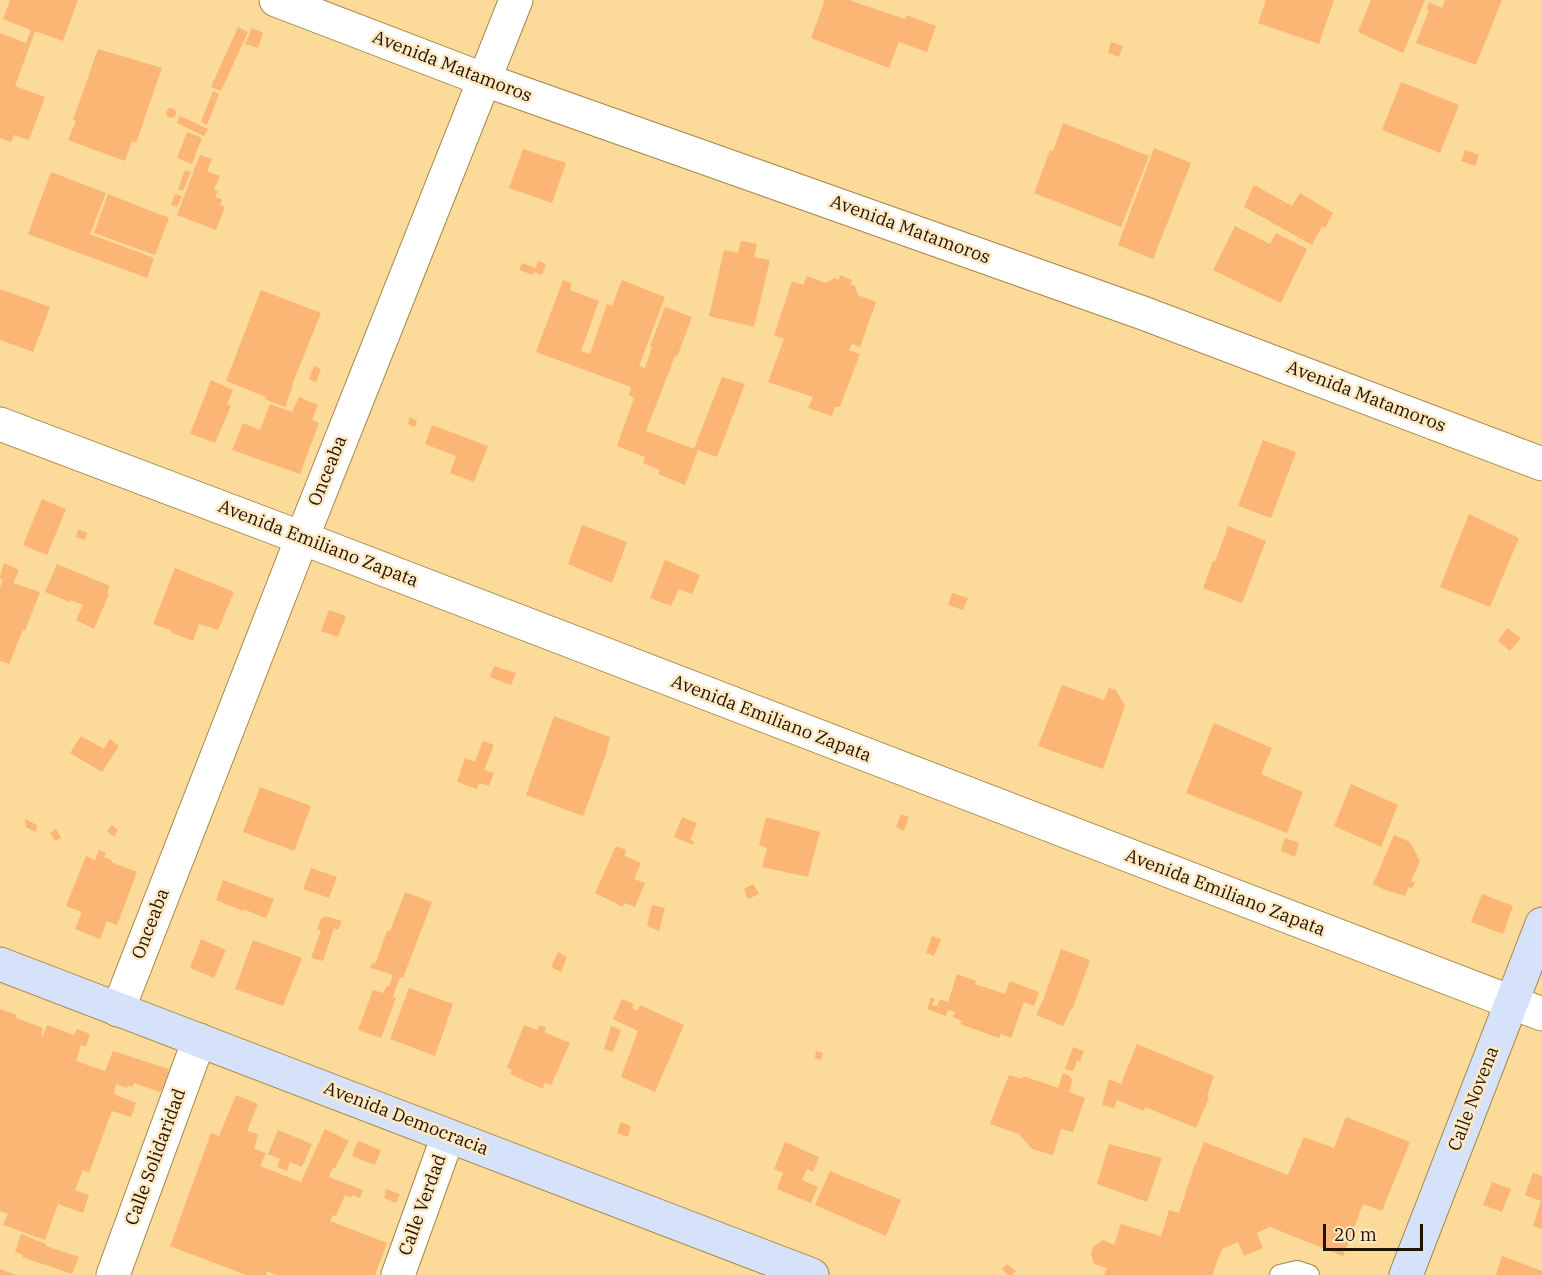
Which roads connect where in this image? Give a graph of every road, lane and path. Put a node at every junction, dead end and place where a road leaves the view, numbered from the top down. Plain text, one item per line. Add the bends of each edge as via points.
1 (276, 0) edge
2 (516, 0) edge
3 (485, 80) junction
4 (0, 424) edge
5 (1542, 464) edge
6 (302, 538) junction
7 (1542, 924) edge
8 (0, 964) edge
9 (1512, 1003) junction
10 (118, 1010) junction
11 (1542, 1014) edge
12 (199, 1040) junction
13 (448, 1136) junction
14 (113, 1275) edge
15 (398, 1275) edge
16 (812, 1275) edge
17 (1280, 1275) edge
18 (1309, 1275) edge
19 (1406, 1275) edge

1 - 3 street, Avenida Matamoros
2 - 3 street, Onceaba
3 - 5 street, Avenida Matamoros via 1143,313
3 - 6 street, Onceaba
4 - 6 street, Avenida Emiliano Zapata
6 - 9 street, Avenida Emiliano Zapata
6 - 10 street, Onceaba
7 - 9 street, Calle Novena
8 - 10 street, Avenida Democracia
9 - 11 street, Avenida Emiliano Zapata
9 - 19 street, Calle Novena
10 - 12 street, Avenida Democracia
12 - 13 street, Avenida Democracia
12 - 14 street, Calle Solidaridad
13 - 15 street, Calle Verdad
13 - 16 street, Avenida Democracia
17 - 18 lane via 1297,1271

